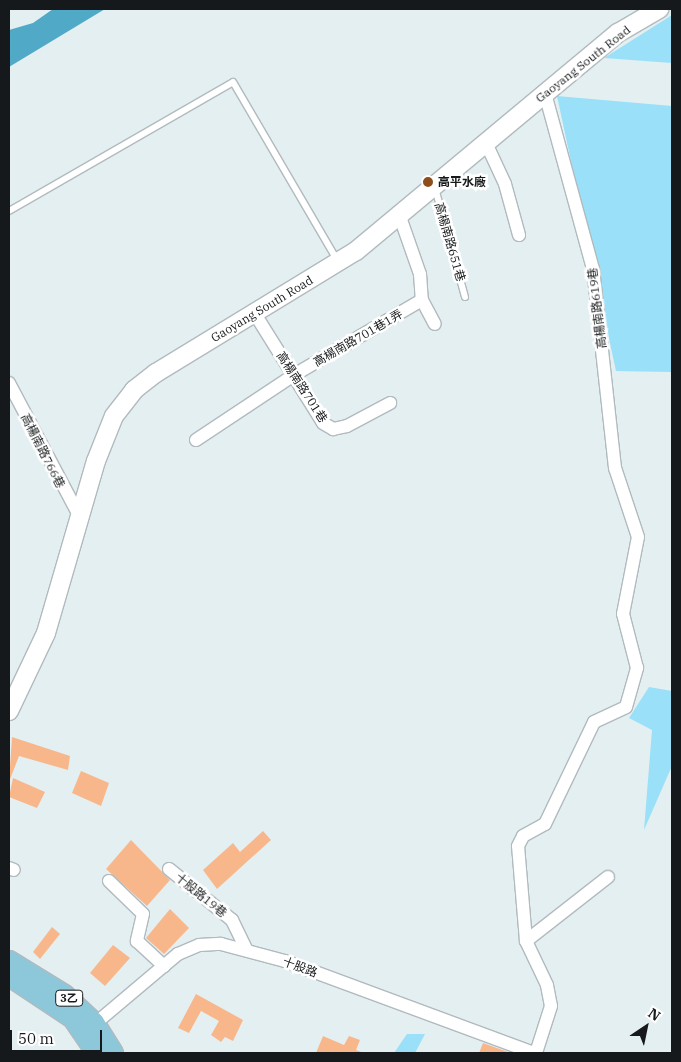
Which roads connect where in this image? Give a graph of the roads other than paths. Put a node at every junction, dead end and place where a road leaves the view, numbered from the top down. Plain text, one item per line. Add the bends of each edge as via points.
1 (659, 9) edge
2 (545, 93) junction
3 (486, 143) junction
4 (435, 188) junction
5 (9, 211) edge
6 (400, 217) junction
7 (519, 236) dead end
8 (338, 263) junction
9 (465, 297) dead end
10 (422, 300) junction
11 (255, 314) junction
12 (434, 324) dead end
13 (294, 375) junction
14 (9, 383) edge
15 (390, 403) dead end
16 (196, 440) dead end
17 (80, 517) junction
18 (9, 711) edge
19 (169, 869) dead end
20 (608, 877) dead end
21 (109, 881) dead end
22 (526, 940) junction
23 (246, 949) junction
24 (9, 960) edge
25 (164, 966) junction
26 (9, 976) edge
27 (90, 1028) junction
28 (96, 1053) edge
29 (113, 1053) edge
30 (535, 1053) edge

1 - 2 street, Gaoyang South Road via 618,33
2 - 3 street, Gaoyang South Road
2 - 22 street, 高楊南路619巷 via 593,269 614,468 638,537 623,614 638,668 626,707 594,722 546,824 523,836 518,846
3 - 4 street, Gaoyang South Road
3 - 7 street via 505,184
4 - 6 street, Gaoyang South Road
4 - 9 lane, 高楊南路651巷
5 - 8 lane via 233,82
6 - 8 street, Gaoyang South Road
6 - 10 street via 420,274
8 - 11 street, Gaoyang South Road
10 - 12 street
10 - 13 street, 高楊南路701巷1弄
11 - 13 street, 高楊南路701巷
11 - 17 street, Gaoyang South Road via 134,390 114,416
13 - 15 street, 高楊南路701巷 via 323,424 333,429 346,426
13 - 16 street, 高楊南路701巷1弄
14 - 17 street, 高楊南路766巷
17 - 18 street, Gaoyang South Road via 46,633
19 - 23 street, 十股路19巷 via 232,920
20 - 22 street
21 - 25 street via 143,914 137,941
22 - 30 street via 547,985 551,1006
23 - 25 street, 十股路 via 199,945
23 - 30 street, 十股路
24 - 27 main road, 3乙 via 64,994
25 - 27 street, 十股路
26 - 27 main road, 3乙
27 - 28 main road, 3乙
27 - 29 main road, 3乙

